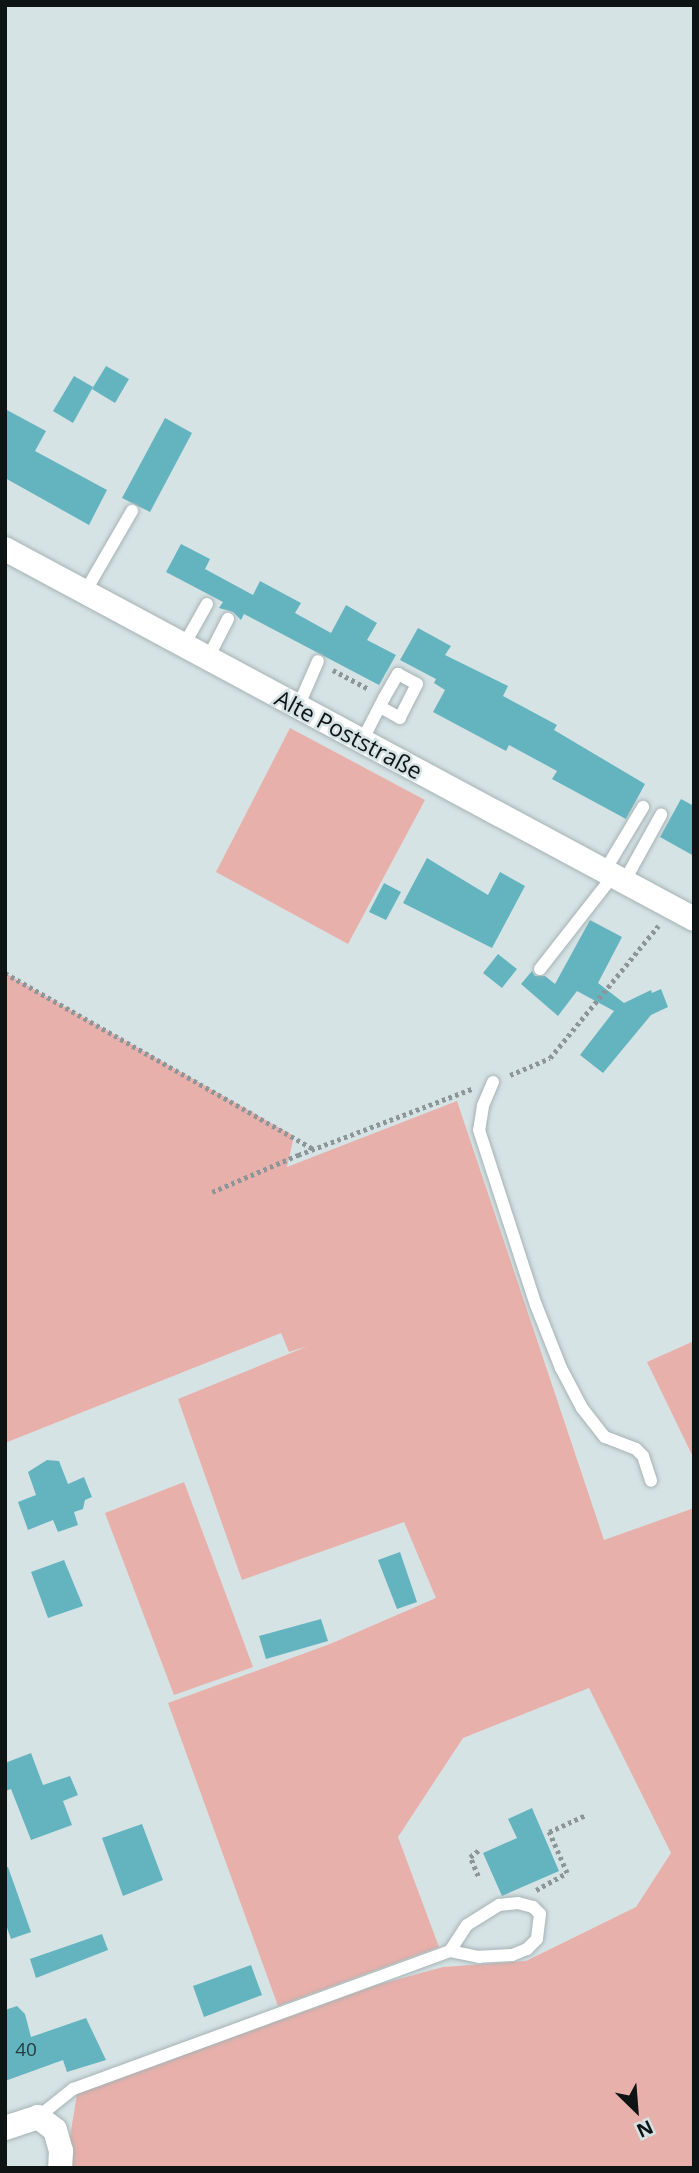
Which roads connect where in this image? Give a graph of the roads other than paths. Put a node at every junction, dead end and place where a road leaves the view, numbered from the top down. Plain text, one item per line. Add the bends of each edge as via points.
1 (132, 511) dead end
2 (5, 549) edge
3 (85, 592) junction
4 (207, 604) dead end
5 (228, 619) dead end
6 (184, 645) junction
7 (208, 658) junction
8 (318, 662) road end
9 (382, 703) road end
10 (298, 707) junction
11 (362, 741) junction
12 (643, 807) dead end
13 (661, 816) dead end
14 (613, 876) junction
15 (694, 919) edge
16 (540, 969) dead end
17 (493, 1082) road end
18 (651, 1482) dead end
19 (450, 1951) junction
20 (38, 2117) junction
21 (5, 2128) edge
22 (60, 2168) edge

1 - 3 lane
2 - 3 street, Alte Poststraße
3 - 6 street, Alte Poststraße
4 - 6 lane
5 - 7 lane
6 - 7 street, Alte Poststraße
7 - 10 street, Alte Poststraße
8 - 10 lane
9 - 11 lane
10 - 11 street, Alte Poststraße
11 - 14 street, Alte Poststraße
12 - 14 lane
13 - 14 lane
14 - 15 street, Alte Poststraße
14 - 16 lane
17 - 18 lane via 479,1130 551,1343 582,1408 605,1437 643,1456
19 - 19 lane via 467,1925 499,1905 518,1902 540,1914 537,1939 527,1949 479,1957
19 - 20 lane via 73,2089
20 - 21 street
20 - 22 street via 55,2130

